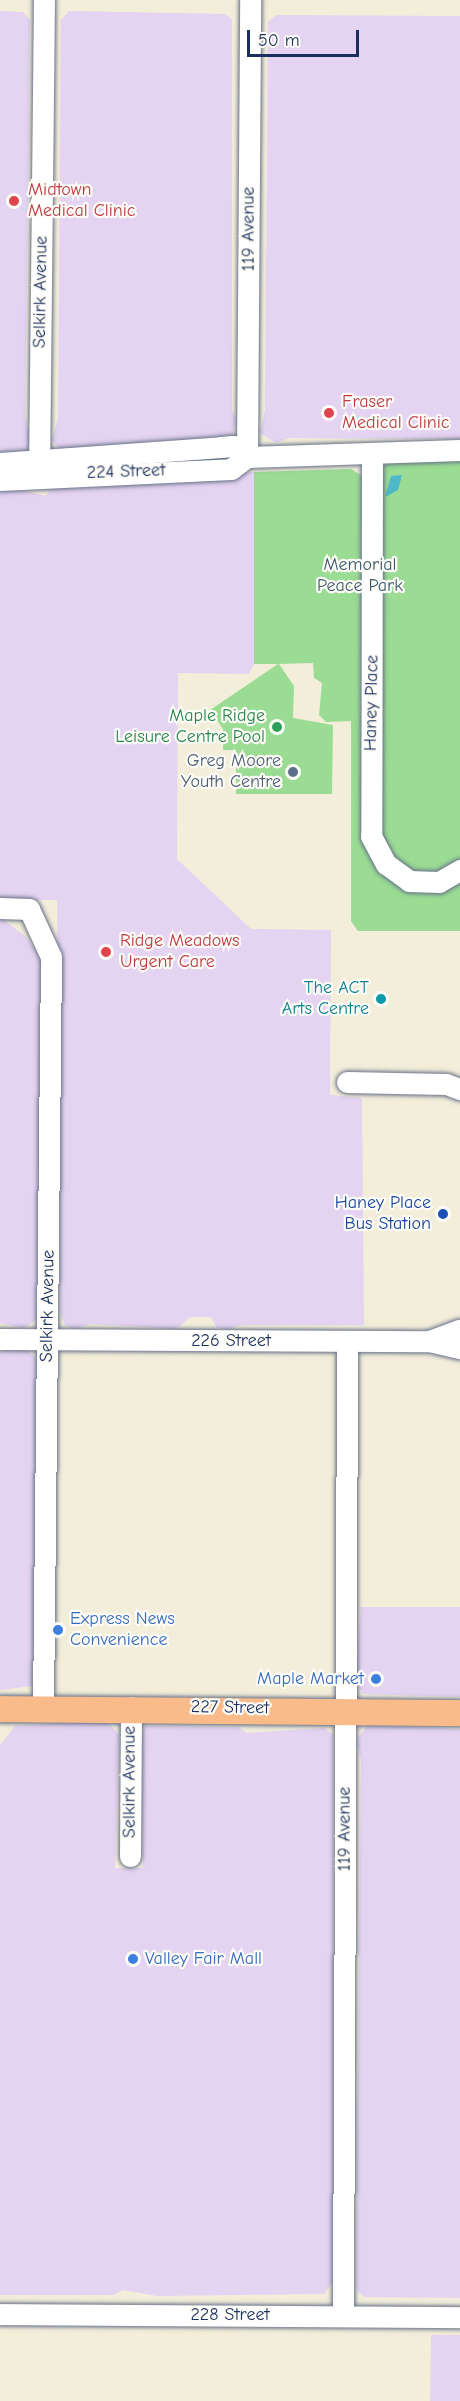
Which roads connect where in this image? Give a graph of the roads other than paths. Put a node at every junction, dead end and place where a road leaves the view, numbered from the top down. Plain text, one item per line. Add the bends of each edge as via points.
1 (44, 0) edge
2 (250, 0) edge
3 (460, 450) edge
4 (372, 453) junction
5 (247, 457) junction
6 (0, 463) edge
7 (39, 467) junction
8 (0, 480) edge
9 (460, 870) edge
10 (0, 908) edge
11 (347, 1082) dead end
12 (455, 1084) edge
13 (460, 1330) edge
14 (0, 1339) edge
15 (47, 1340) junction
16 (346, 1341) junction
17 (429, 1341) junction
18 (460, 1348) edge
19 (131, 1707) junction
20 (0, 1709) edge
21 (43, 1709) junction
22 (344, 1710) junction
23 (460, 1713) edge
24 (130, 1856) dead end
25 (0, 2314) edge
26 (343, 2316) junction
27 (460, 2317) edge

1 - 7 street, Selkirk Avenue
2 - 5 street, 119 Avenue
3 - 4 street, 224 Street
4 - 5 street, 224 Street
4 - 9 street, Haney Place via 371,836 386,864 409,881 439,882
5 - 7 street, 224 Street via 232,446
6 - 7 street, 224 Street
7 - 8 street, 224 Street
10 - 15 street, Selkirk Avenue via 29,909 51,957
11 - 12 street
13 - 17 street
14 - 15 street, 226 Street
15 - 16 street, 226 Street
15 - 21 street, Selkirk Avenue
16 - 17 street, 226 Street
16 - 22 street, 119 Avenue
17 - 18 street, 226 Street
19 - 21 main road, 227 Street
19 - 22 main road, 227 Street
19 - 24 street, Selkirk Avenue
20 - 21 main road, 227 Street
22 - 23 main road, 227 Street
22 - 26 street, 119 Avenue
25 - 26 street, 228 Street
26 - 27 street, 228 Street

